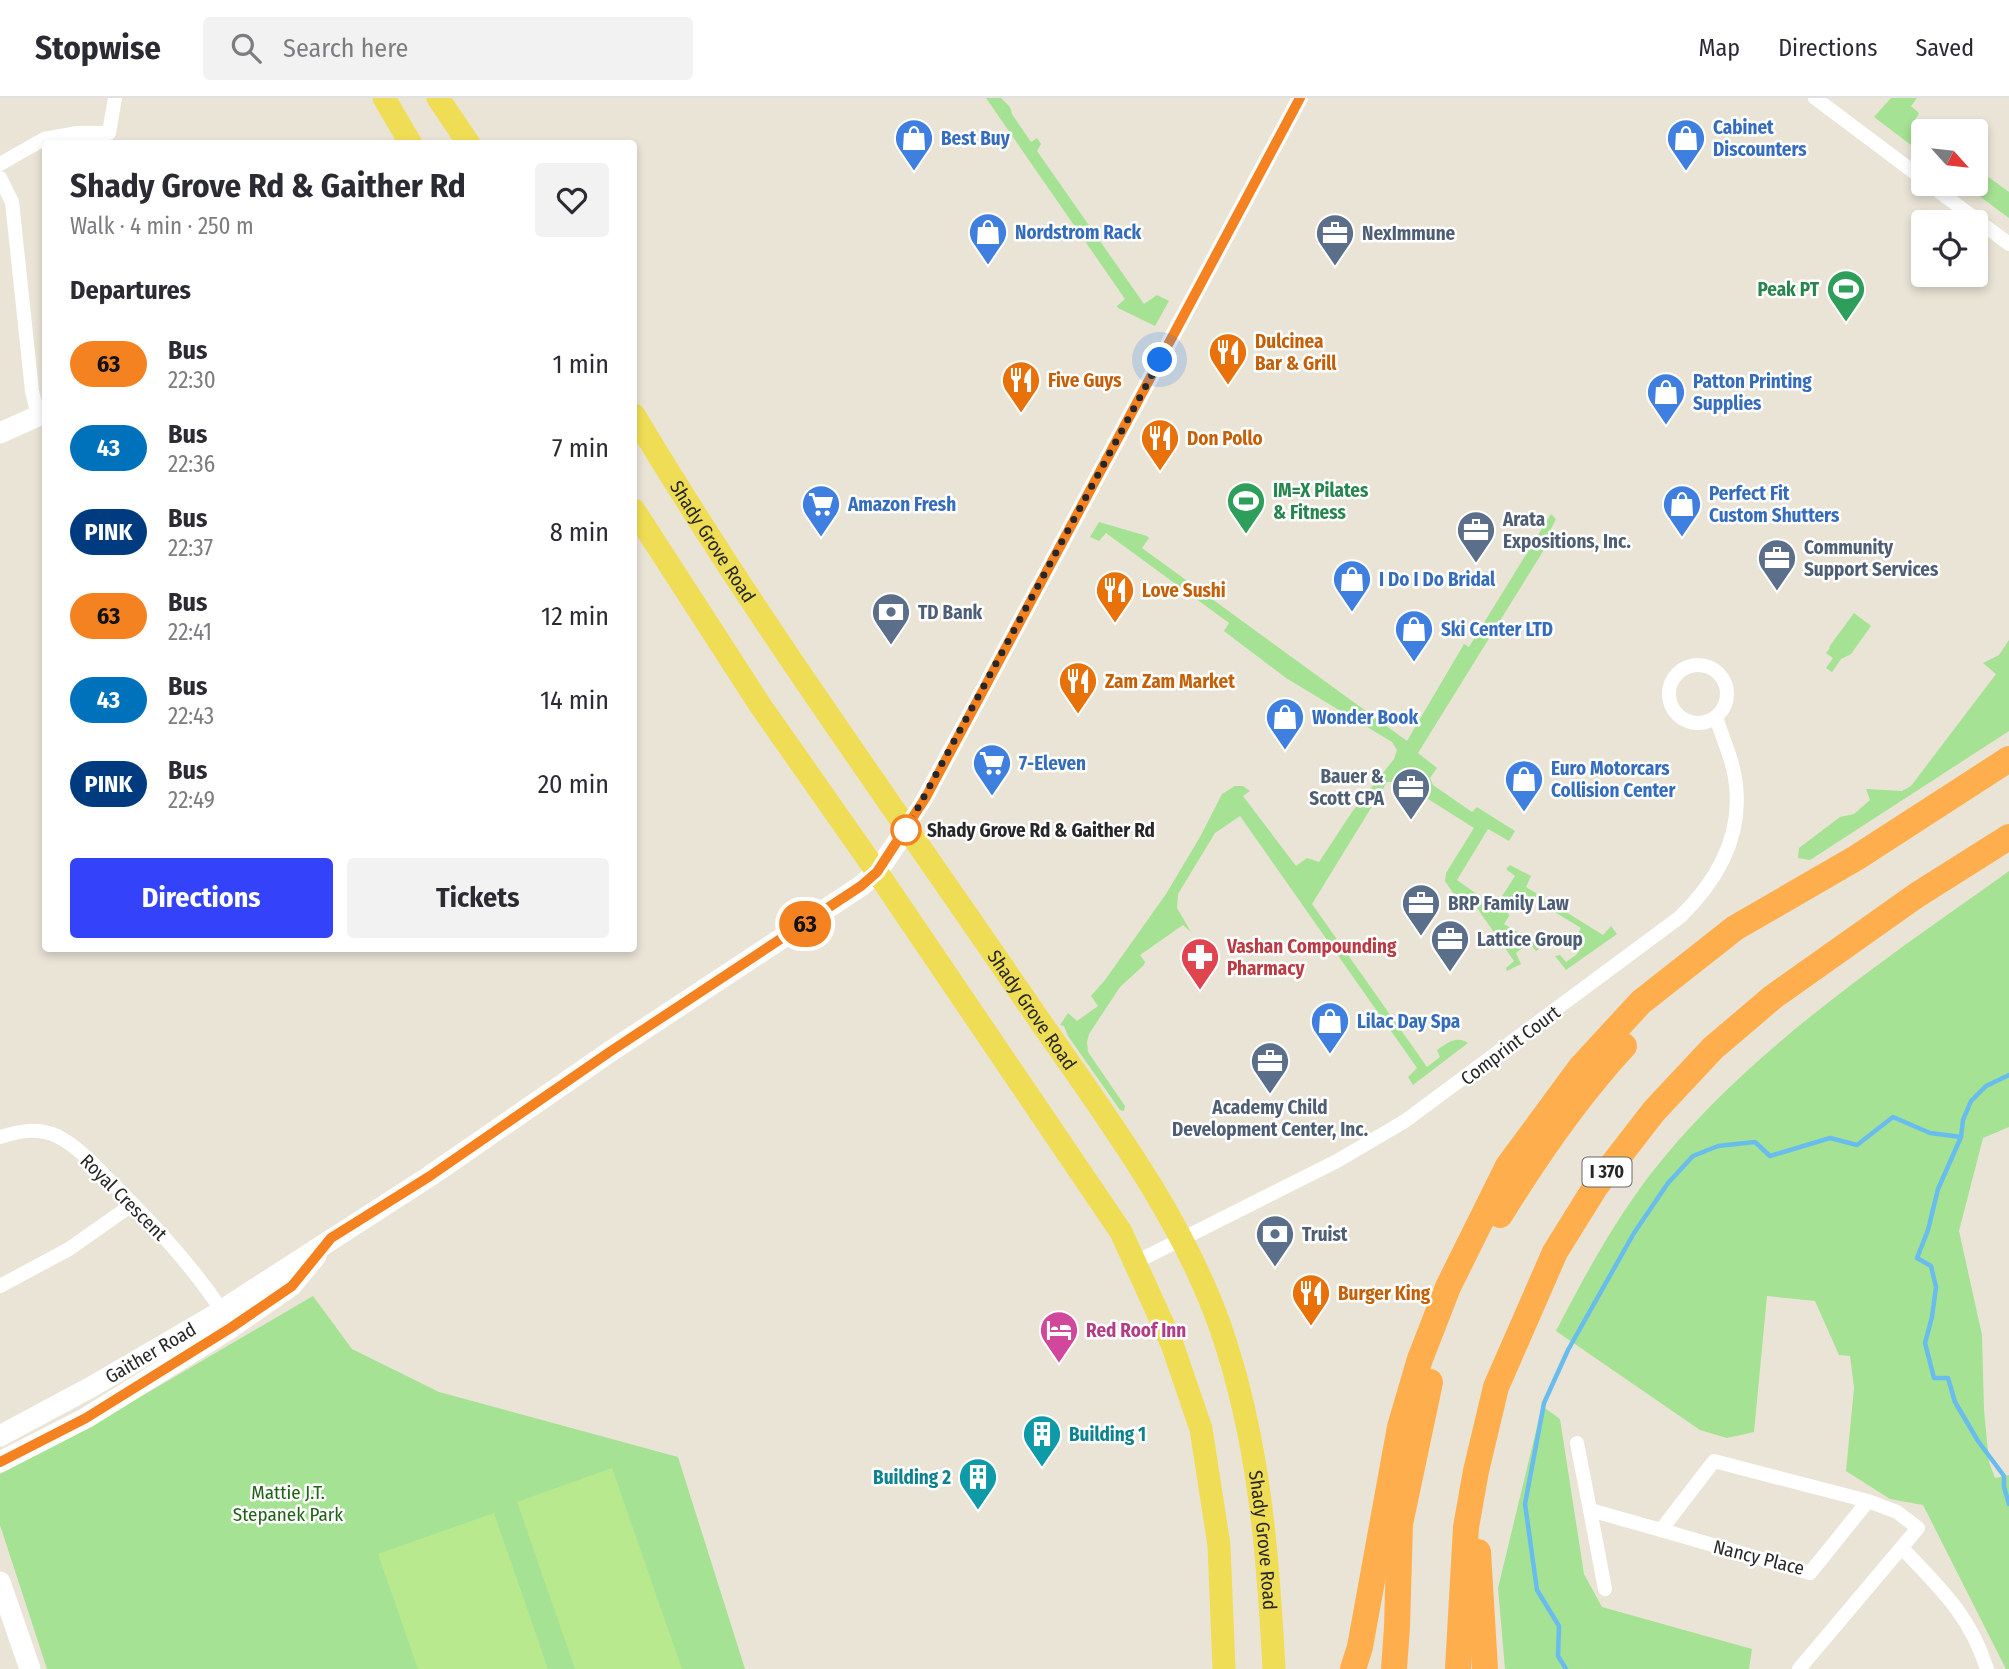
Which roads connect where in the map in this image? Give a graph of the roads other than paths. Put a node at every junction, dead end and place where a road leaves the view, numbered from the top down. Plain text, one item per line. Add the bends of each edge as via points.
1 (115, 98) edge
2 (384, 98) edge
3 (438, 98) edge
4 (1300, 98) edge
5 (1815, 98) edge
6 (42, 140) edge
7 (42, 140) edge
8 (409, 140) edge
9 (465, 140) edge
10 (0, 164) edge
11 (1911, 170) edge
12 (0, 178) edge
13 (1945, 196) edge
14 (2009, 244) edge
15 (42, 411) edge
16 (42, 413) edge
17 (637, 422) edge
18 (0, 433) edge
19 (637, 515) edge
20 (1716, 717) junction
21 (2009, 759) edge
22 (907, 828) junction
23 (2009, 837) edge
24 (1856, 858) junction
25 (877, 872) junction
26 (0, 1137) edge
27 (133, 1204) junction
28 (331, 1238) junction
29 (1182, 1241) junction
30 (1136, 1262) junction
31 (0, 1286) edge
32 (222, 1311) junction
33 (0, 1436) edge
34 (1577, 1443) dead end
35 (0, 1462) edge
36 (1476, 1471) junction
37 (1868, 1501) junction
38 (1590, 1510) junction
39 (1661, 1530) junction
40 (1902, 1548) junction
41 (0, 1582) edge
42 (1605, 1589) dead end
43 (30, 1669) edge
44 (1224, 1669) edge
45 (1274, 1669) edge
46 (1353, 1669) edge
47 (1394, 1669) edge
48 (1458, 1669) edge
49 (1485, 1669) edge
50 (1799, 1669) edge
51 (1987, 1669) edge

1 - 6 street via 109,134 76,133
2 - 8 main road
3 - 9 main road
4 - 22 street, Gaither Road
5 - 11 street
7 - 10 street
12 - 15 street via 12,202 32,391
13 - 14 street
16 - 18 main road
17 - 22 main road, Shady Grove Road
19 - 25 main road via 760,705
20 - 20 street via 1726,697 1717,673 1700,665 1678,673 1669,698 1676,713 1691,722
20 - 29 street, Comprint Court via 1733,767 1734,820 1720,868 1680,918 1405,1121
21 - 24 highway
22 - 25 main road, Gaither Road
22 - 29 main road, Shady Grove Road via 1165,1206
23 - 36 highway, I 370 via 1917,895 1773,997 1713,1048 1654,1111 1596,1186 1555,1252 1496,1387
24 - 46 highway via 1735,928 1641,1002 1581,1067 1508,1166 1448,1287 1420,1359 1400,1427
24 - 47 highway via 1667,1000 1604,1068 1550,1138 1497,1221 1433,1366 1399,1524
25 - 28 main road, Gaither Road via 430,1176
25 - 30 main road via 1090,1183
26 - 27 street, Royal Crescent via 38,1130 58,1136 86,1156
27 - 31 street via 69,1249
27 - 32 street, Royal Crescent via 188,1263
28 - 32 main road, Gaither Road
28 - 35 main road, Gaither Road via 292,1286 232,1327 86,1418
29 - 30 street, Comprint Court
29 - 45 main road, Shady Grove Road via 1220,1326 1248,1418 1265,1520
30 - 44 main road via 1172,1344 1201,1429 1219,1545
32 - 33 main road, Gaither Road
34 - 38 street
36 - 48 highway, I 370 via 1466,1527
36 - 49 highway
37 - 39 street via 1714,1461
37 - 39 street, Nancy Place via 1810,1573
37 - 40 street via 1897,1512 1918,1528
38 - 39 street, Nancy Place
38 - 42 street
40 - 50 street
40 - 51 street via 1962,1614
41 - 43 main road

